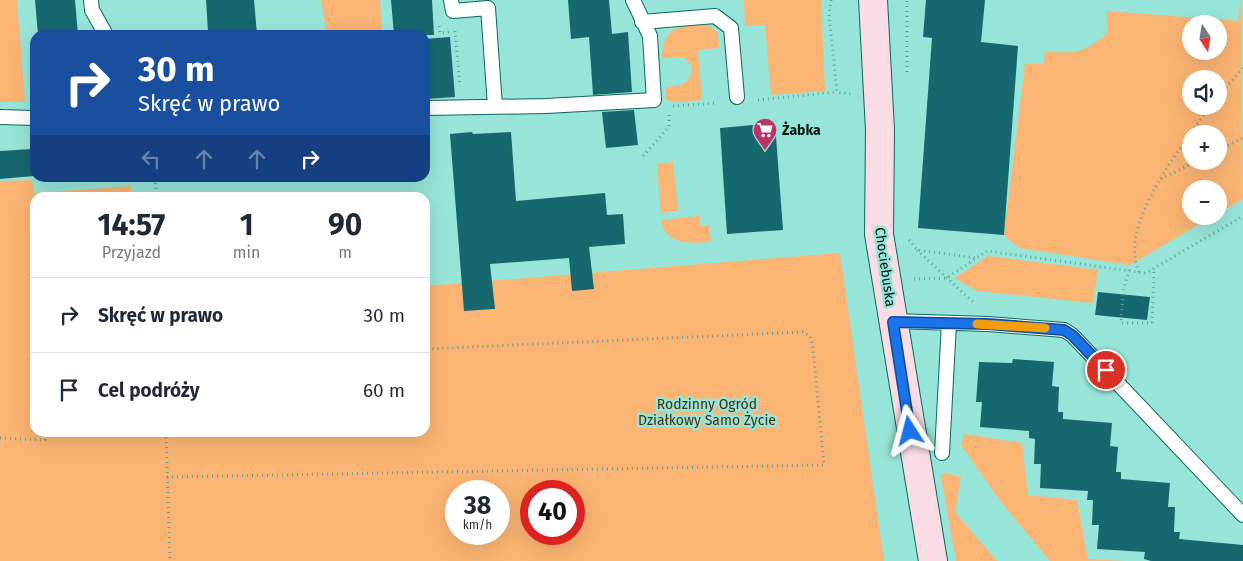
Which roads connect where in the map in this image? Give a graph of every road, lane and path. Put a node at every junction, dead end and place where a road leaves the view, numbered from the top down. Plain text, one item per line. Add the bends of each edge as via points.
1 (91, 0) edge
2 (451, 0) edge
3 (633, 0) edge
4 (873, 0) edge
5 (642, 22) junction
6 (439, 24) dead end
7 (103, 30) edge
8 (1243, 68) edge
9 (1227, 86) edge
10 (737, 97) dead end
11 (495, 106) junction
12 (668, 106) dead end
13 (461, 107) junction
14 (430, 108) edge
15 (1204, 115) edge
16 (0, 117) edge
17 (30, 118) edge
18 (1243, 138) edge
19 (1227, 146) edge
20 (643, 156) dead end
21 (1182, 168) edge
22 (1160, 180) junction
23 (1243, 216) edge
24 (907, 238) dead end
25 (917, 250) junction
26 (977, 258) junction
27 (1154, 269) junction
28 (1129, 270) junction
29 (1139, 272) junction
30 (947, 278) junction
31 (912, 279) dead end
32 (893, 322) junction
33 (949, 322) junction
34 (988, 324) junction
35 (430, 349) edge
36 (45, 437) edge
37 (166, 437) edge
38 (0, 438) edge
39 (942, 452) dead end
40 (167, 477) junction
41 (1243, 514) edge
42 (170, 561) edge
43 (933, 561) edge

1 - 7 lane via 92,10
2 - 11 lane via 453,11 488,8
3 - 5 lane
4 - 32 street, Chociebuska via 880,130 878,234
5 - 10 lane via 715,16 731,28
5 - 11 lane via 650,36 654,100
6 - 13 path via 440,32 456,31
8 - 9 path
11 - 13 lane
12 - 20 path via 669,127
13 - 14 lane
15 - 22 path
16 - 17 lane
18 - 19 path
21 - 22 path
22 - 29 path via 1136,228 1133,251
23 - 27 path
24 - 25 path
25 - 26 path
25 - 30 path
26 - 28 path via 987,251
26 - 30 path
27 - 28 path via 1152,323 1121,323 1123,291
27 - 29 path
28 - 29 path
30 - 31 path
30 - 34 path via 986,315
32 - 33 lane
32 - 43 street, Chociebuska
33 - 34 lane
33 - 39 lane
34 - 41 lane via 1064,330 1072,335
35 - 40 path via 804,332 810,336 813,348 824,465
36 - 38 path via 45,440
37 - 40 path
40 - 42 path

